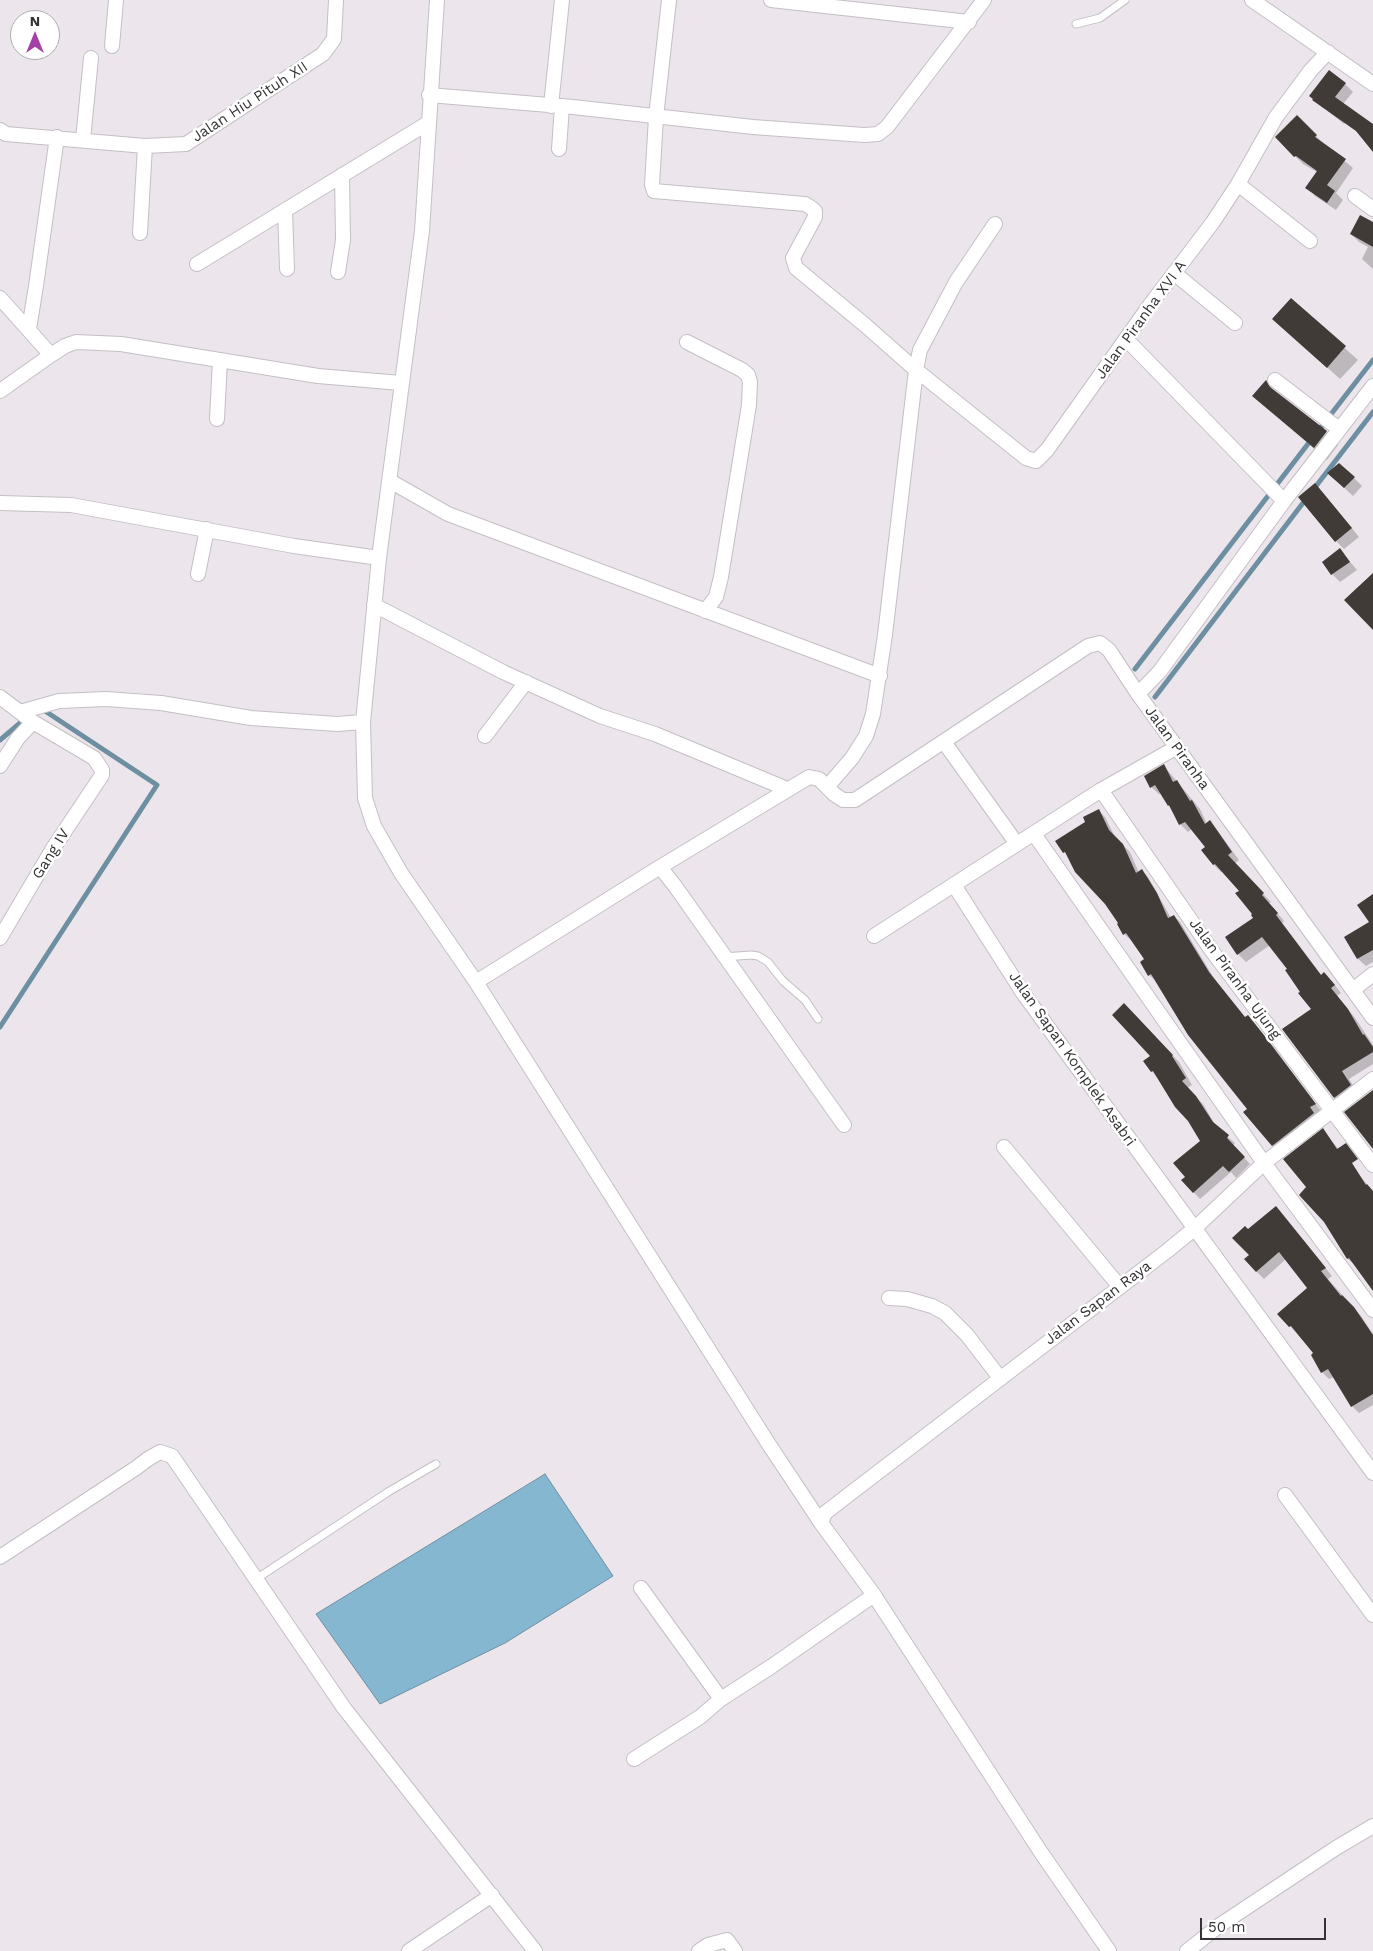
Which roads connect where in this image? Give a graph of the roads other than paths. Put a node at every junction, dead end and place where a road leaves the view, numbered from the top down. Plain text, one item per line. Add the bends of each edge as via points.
1 (116, 0) edge
2 (336, 0) edge
3 (437, 0) edge
4 (562, 0) edge
5 (669, 0) edge
6 (771, 0) edge
7 (984, 0) edge
8 (1125, 0) edge
9 (1253, 0) edge
10 (969, 22) junction
11 (1076, 24) dead end
12 (112, 46) dead end
13 (1328, 52) junction
14 (91, 58) dead end
15 (1373, 84) edge
16 (429, 95) junction
17 (557, 106) junction
18 (656, 117) junction
19 (428, 123) junction
20 (2, 134) edge
21 (57, 137) junction
22 (83, 140) junction
23 (145, 146) junction
24 (559, 149) dead end
25 (342, 175) junction
26 (1238, 184) junction
27 (1355, 196) dead end
28 (1373, 209) edge
29 (285, 210) junction
30 (995, 224) dead end
31 (140, 233) dead end
32 (1310, 241) dead end
33 (197, 264) dead end
34 (287, 269) dead end
35 (338, 272) dead end
36 (1174, 273) junction
37 (0, 298) edge
38 (1235, 323) dead end
39 (28, 329) junction
40 (1126, 339) junction
41 (687, 342) dead end
42 (51, 355) junction
43 (220, 360) junction
44 (916, 370) junction
45 (1275, 380) dead end
46 (402, 383) junction
47 (1373, 386) edge
48 (0, 391) edge
49 (217, 419) dead end
50 (1339, 429) junction
51 (390, 481) junction
52 (1284, 501) junction
53 (0, 503) edge
54 (207, 529) junction
55 (379, 558) junction
56 (198, 574) dead end
57 (374, 605) junction
58 (705, 611) junction
59 (880, 676) junction
60 (526, 682) junction
61 (1138, 694) junction
62 (0, 698) edge
63 (20, 712) junction
64 (33, 722) junction
65 (363, 722) junction
66 (485, 736) dead end
67 (944, 742) junction
68 (1177, 747) junction
69 (0, 766) edge
70 (827, 787) junction
71 (787, 789) junction
72 (1102, 790) junction
73 (1034, 834) junction
74 (1017, 844) junction
75 (660, 867) junction
76 (954, 885) junction
77 (874, 936) dead end
78 (0, 938) edge
79 (724, 957) junction
80 (1373, 974) edge
81 (476, 982) junction
82 (1353, 990) junction
83 (1373, 1018) edge
84 (818, 1019) dead end
85 (1373, 1079) edge
86 (1332, 1111) junction
87 (844, 1125) dead end
88 (1004, 1147) dead end
89 (1264, 1163) junction
90 (1373, 1165) edge
91 (1194, 1229) junction
92 (1120, 1287) junction
93 (889, 1298) dead end
94 (1373, 1310) edge
95 (1000, 1378) junction
96 (436, 1464) dead end
97 (1373, 1473) edge
98 (1285, 1495) dead end
99 (821, 1523) junction
100 (0, 1557) edge
101 (256, 1579) junction
102 (641, 1588) dead end
103 (874, 1595) junction
104 (1373, 1615) edge
105 (721, 1699) junction
106 (634, 1759) dead end
107 (1373, 1826) edge
108 (492, 1895) junction
109 (409, 1951) edge
110 (535, 1951) edge
111 (699, 1951) edge
112 (735, 1951) edge
113 (1109, 1951) edge
114 (1187, 1951) edge

1 - 12 street
2 - 23 street, Jalan Hiu Pituh XII via 334,39 323,54 186,144
3 - 16 street
4 - 17 street
5 - 18 street
6 - 10 street
7 - 10 street
8 - 11 lane via 1100,18
9 - 13 street
10 - 18 street via 887,127 878,134 762,128
13 - 15 street
13 - 26 street, Jalan Piranha XVI A via 1276,117
14 - 22 street
16 - 17 street
16 - 19 street
17 - 18 street
17 - 24 street
18 - 44 street via 654,191 810,207 815,211 815,217 793,258 796,268
19 - 25 street
19 - 46 street via 422,231
20 - 21 street, Jalan Hiu Pituh XII
21 - 22 street, Jalan Hiu Pituh XII
21 - 39 street
22 - 23 street, Jalan Hiu Pituh XII
23 - 31 street
25 - 29 street
25 - 35 street via 343,240
26 - 32 street
26 - 36 street, Jalan Piranha XVI A
27 - 28 street
29 - 33 street
29 - 34 street
30 - 44 street via 931,326 920,350
36 - 38 street
36 - 40 street, Jalan Piranha XVI A
37 - 39 street
39 - 42 street
40 - 44 street, Jalan Piranha XVI A via 1036,461 1026,458
40 - 52 street
41 - 58 street via 742,370 750,382 721,577 716,597
42 - 43 street via 65,346 85,342 121,344
42 - 48 street
43 - 46 street via 318,376
43 - 49 street
44 - 59 street
45 - 50 street
46 - 51 street
47 - 50 street, Jalan Piranha
50 - 52 street, Jalan Piranha
51 - 55 street
51 - 58 street via 448,514
52 - 61 street, Jalan Piranha via 1160,671
53 - 54 street via 71,505
54 - 55 street
54 - 56 street
55 - 57 street
57 - 60 street
57 - 65 street
58 - 59 street
59 - 70 street via 866,736
60 - 66 street
60 - 71 street via 600,716 655,734
61 - 67 street via 1100,643 1088,646
61 - 68 street, Jalan Piranha
62 - 63 street
63 - 64 street
63 - 65 street via 60,701 106,699 161,703 251,718 337,724
64 - 69 street
64 - 78 street, Gang IV via 94,758 102,775 52,850
65 - 81 street via 365,798 374,826 401,873
67 - 70 street via 855,800 843,800
67 - 74 street
68 - 72 street
68 - 82 street, Jalan Piranha
70 - 71 street via 819,779 809,777
71 - 75 street
72 - 73 street
72 - 86 street, Jalan Piranha Ujung via 1212,951
73 - 74 street
73 - 89 street
74 - 76 street
75 - 79 street
75 - 81 street
76 - 77 street
76 - 91 street, Jalan Sapan Komplek Asabri via 1023,993
79 - 84 lane via 751,955 768,962 783,981 805,1000
79 - 87 street
80 - 82 street
81 - 99 street
82 - 83 street, Jalan Piranha
85 - 86 street, Jalan Sapan Raya
86 - 89 street, Jalan Sapan Raya
86 - 90 street, Jalan Piranha Ujung
88 - 92 street
89 - 91 street, Jalan Sapan Raya
89 - 94 street
91 - 92 street, Jalan Sapan Raya
91 - 97 street, Jalan Sapan Komplek Asabri
92 - 95 street, Jalan Sapan Raya
93 - 95 street via 906,1299 945,1313 967,1335
95 - 99 street, Jalan Sapan Raya via 825,1513
96 - 101 lane
98 - 104 street
99 - 103 street
100 - 101 street via 160,1452 172,1456
101 - 108 street via 344,1708
102 - 105 street
103 - 105 street
103 - 113 street
105 - 106 street via 700,1717
107 - 114 street via 1220,1925
108 - 109 street
108 - 110 street
111 - 112 street via 727,1940

